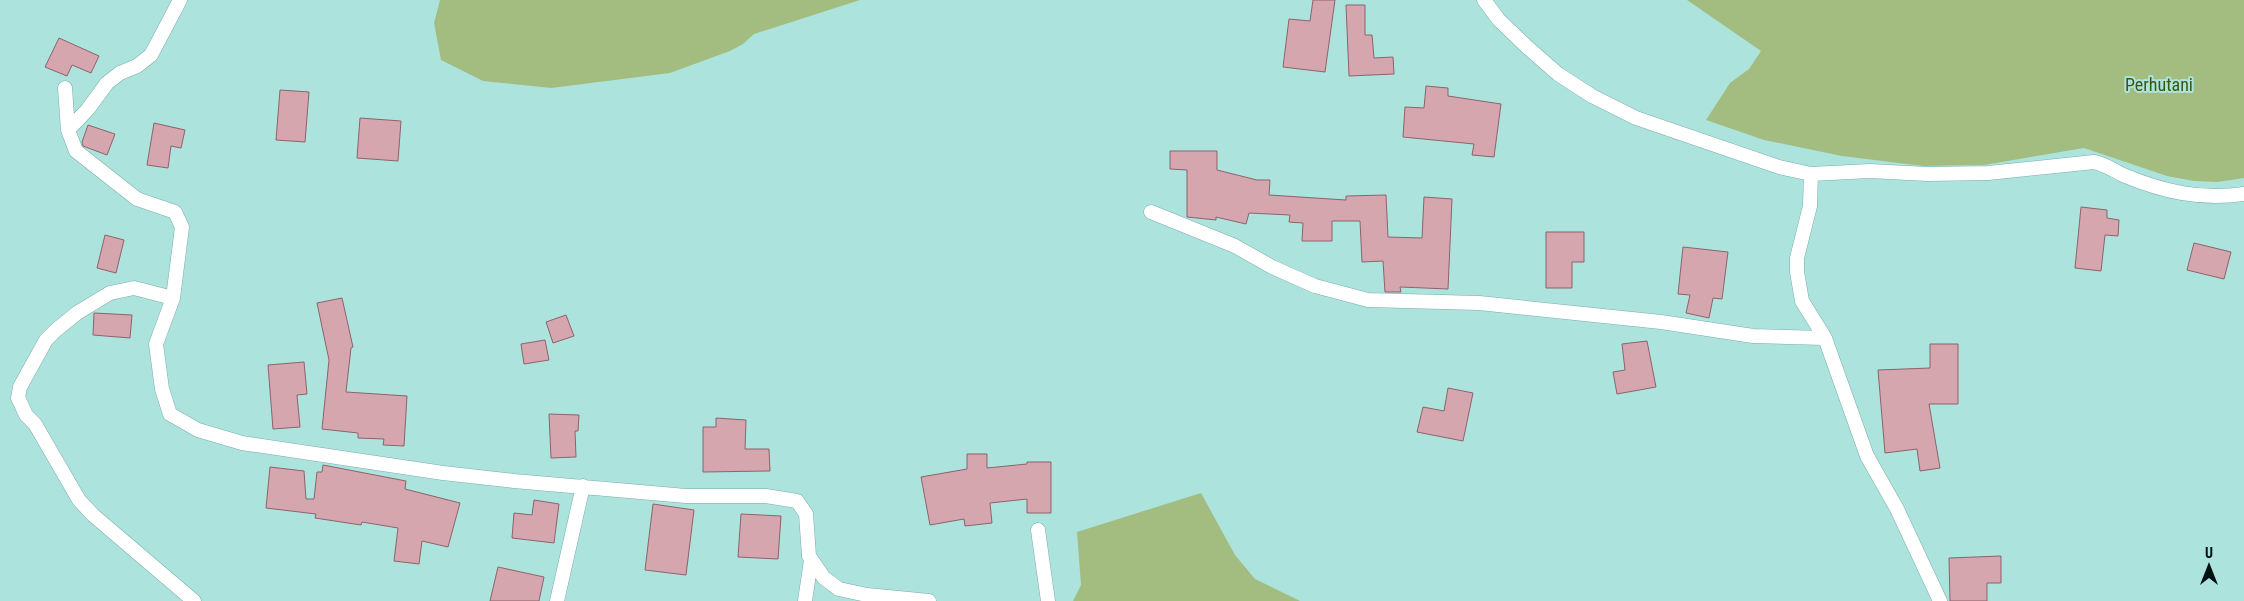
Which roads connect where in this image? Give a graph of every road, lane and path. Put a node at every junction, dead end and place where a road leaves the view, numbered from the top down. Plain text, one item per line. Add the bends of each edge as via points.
1 (180, 0) edge
2 (1484, 0) edge
3 (65, 88) dead end
4 (68, 130) junction
5 (1811, 174) junction
6 (2244, 194) edge
7 (1151, 212) dead end
8 (173, 298) junction
9 (1825, 338) junction
10 (583, 486) junction
11 (1038, 530) dead end
12 (811, 560) junction
13 (194, 601) edge
14 (557, 601) edge
15 (805, 601) edge
16 (929, 601) edge
17 (1048, 601) edge
18 (1940, 601) edge

1 - 4 street via 151,56 107,83 88,110
2 - 5 street via 1526,46 1558,74 1592,96 1636,118 1748,157
3 - 4 street
4 - 8 street via 76,151 137,199 175,212 182,227
5 - 6 street via 1870,170 1927,174 1988,173 2094,162 2180,193 2214,198
5 - 9 street via 1810,206 1797,272 1802,301
7 - 9 street via 1235,246 1315,286 1368,300 1479,303 1660,322 1754,336
8 - 10 street via 156,344 160,376 170,414 198,430 242,444 514,481
8 - 13 street via 134,288 110,294 77,313 46,340 20,387 18,398 79,500 108,529
9 - 18 street via 1867,456 1897,509
10 - 12 street via 686,496 766,496 796,501 806,514
10 - 14 street
11 - 17 street
12 - 15 street
12 - 16 street via 824,578 840,589

